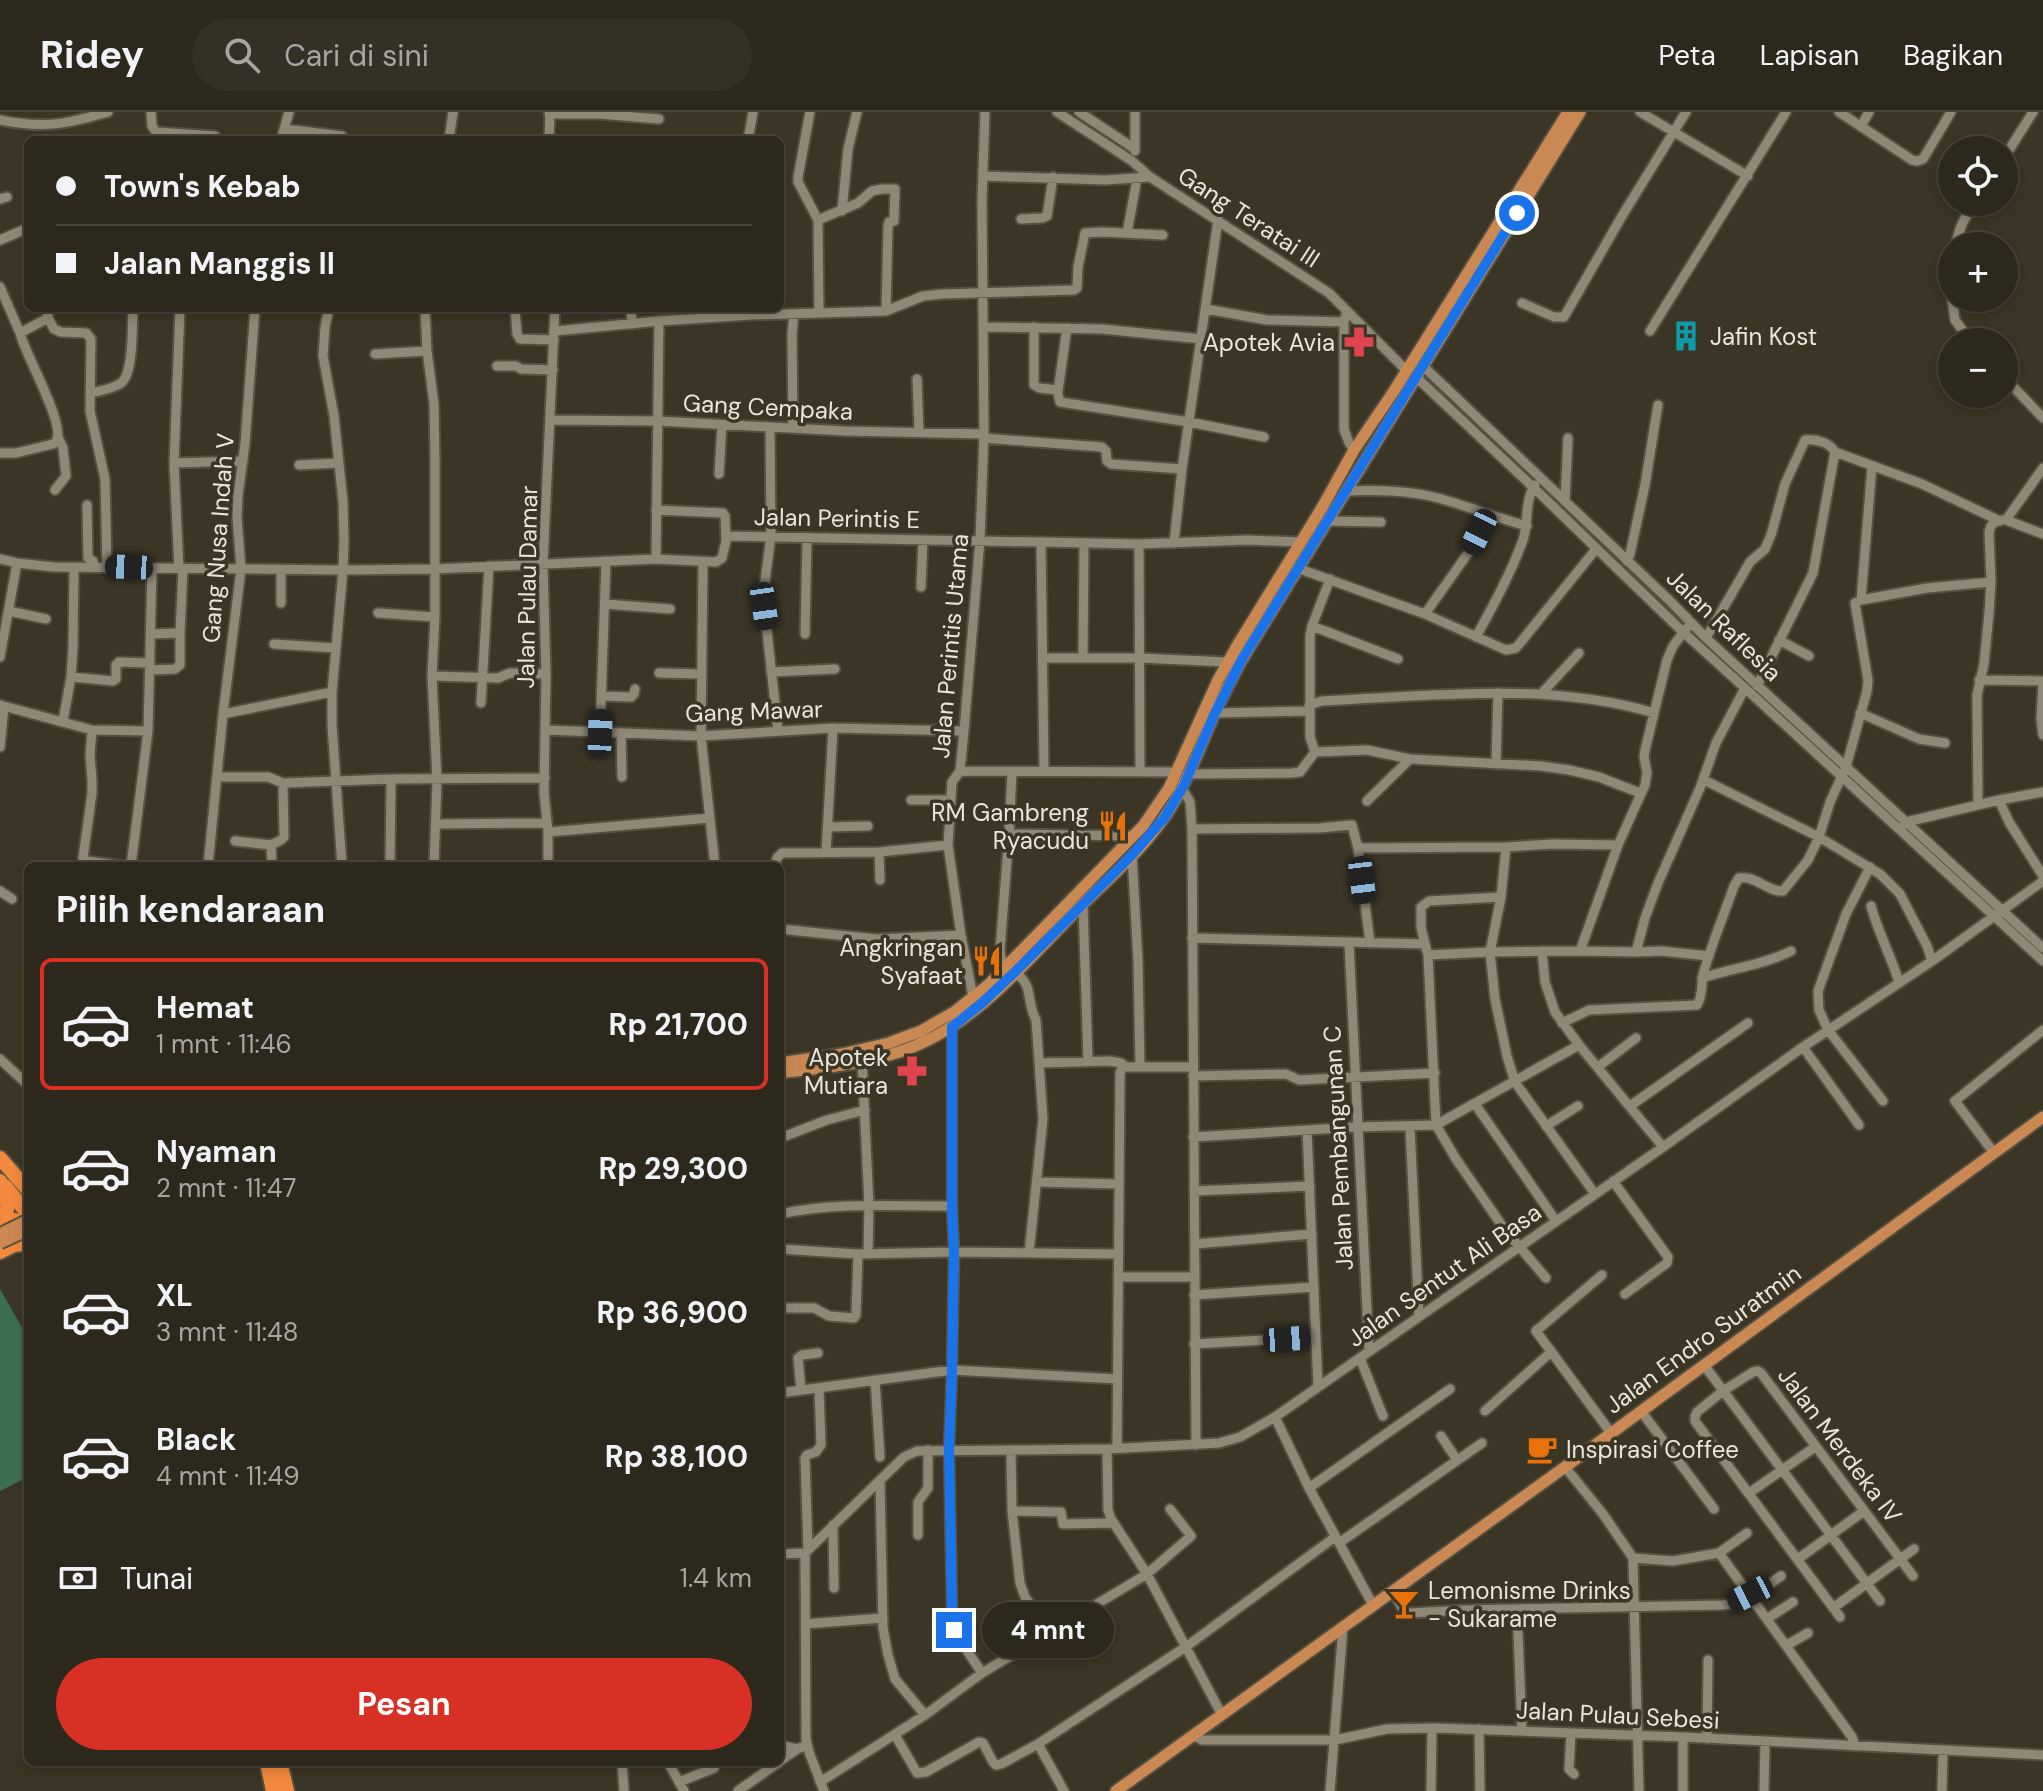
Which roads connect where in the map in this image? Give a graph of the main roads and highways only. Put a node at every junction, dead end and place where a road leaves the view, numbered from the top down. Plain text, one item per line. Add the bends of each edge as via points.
1 (1568, 112) edge
2 (1580, 112) edge
3 (1415, 369) junction
4 (1344, 493) junction
5 (1323, 506) junction
6 (1305, 542) junction
7 (1183, 773) junction
8 (1011, 969) junction
9 (784, 1062) edge
10 (784, 1072) edge
11 (2043, 1117) edge
12 (4, 1162) edge
13 (24, 1178) edge
14 (0, 1181) edge
15 (24, 1185) edge
16 (24, 1209) edge
17 (24, 1221) edge
18 (1, 1227) edge
19 (14, 1244) edge
20 (0, 1252) edge
21 (268, 1766) edge
22 (281, 1766) edge
23 (273, 1791) edge
24 (287, 1791) edge
25 (1116, 1791) edge

1 - 3 main road
2 - 3 main road
3 - 4 main road
3 - 5 main road via 1354,450
4 - 5 main road via 1328,512
4 - 6 main road
5 - 6 main road
6 - 7 main road via 1297,568
6 - 7 main road via 1227,662
7 - 8 main road via 1134,836
7 - 8 main road via 1182,788 1165,817 1132,855
8 - 9 main road via 933,1024 889,1043
8 - 10 main road via 981,1004 929,1040 862,1061
11 - 25 main road, Jalan Endro Suratmin
12 - 13 highway
12 - 15 highway
14 - 16 highway
14 - 18 highway via 8,1209
17 - 18 main road, bridge
18 - 19 highway via 15,1220 23,1224 24,1233
19 - 20 highway
21 - 23 highway
22 - 24 highway

